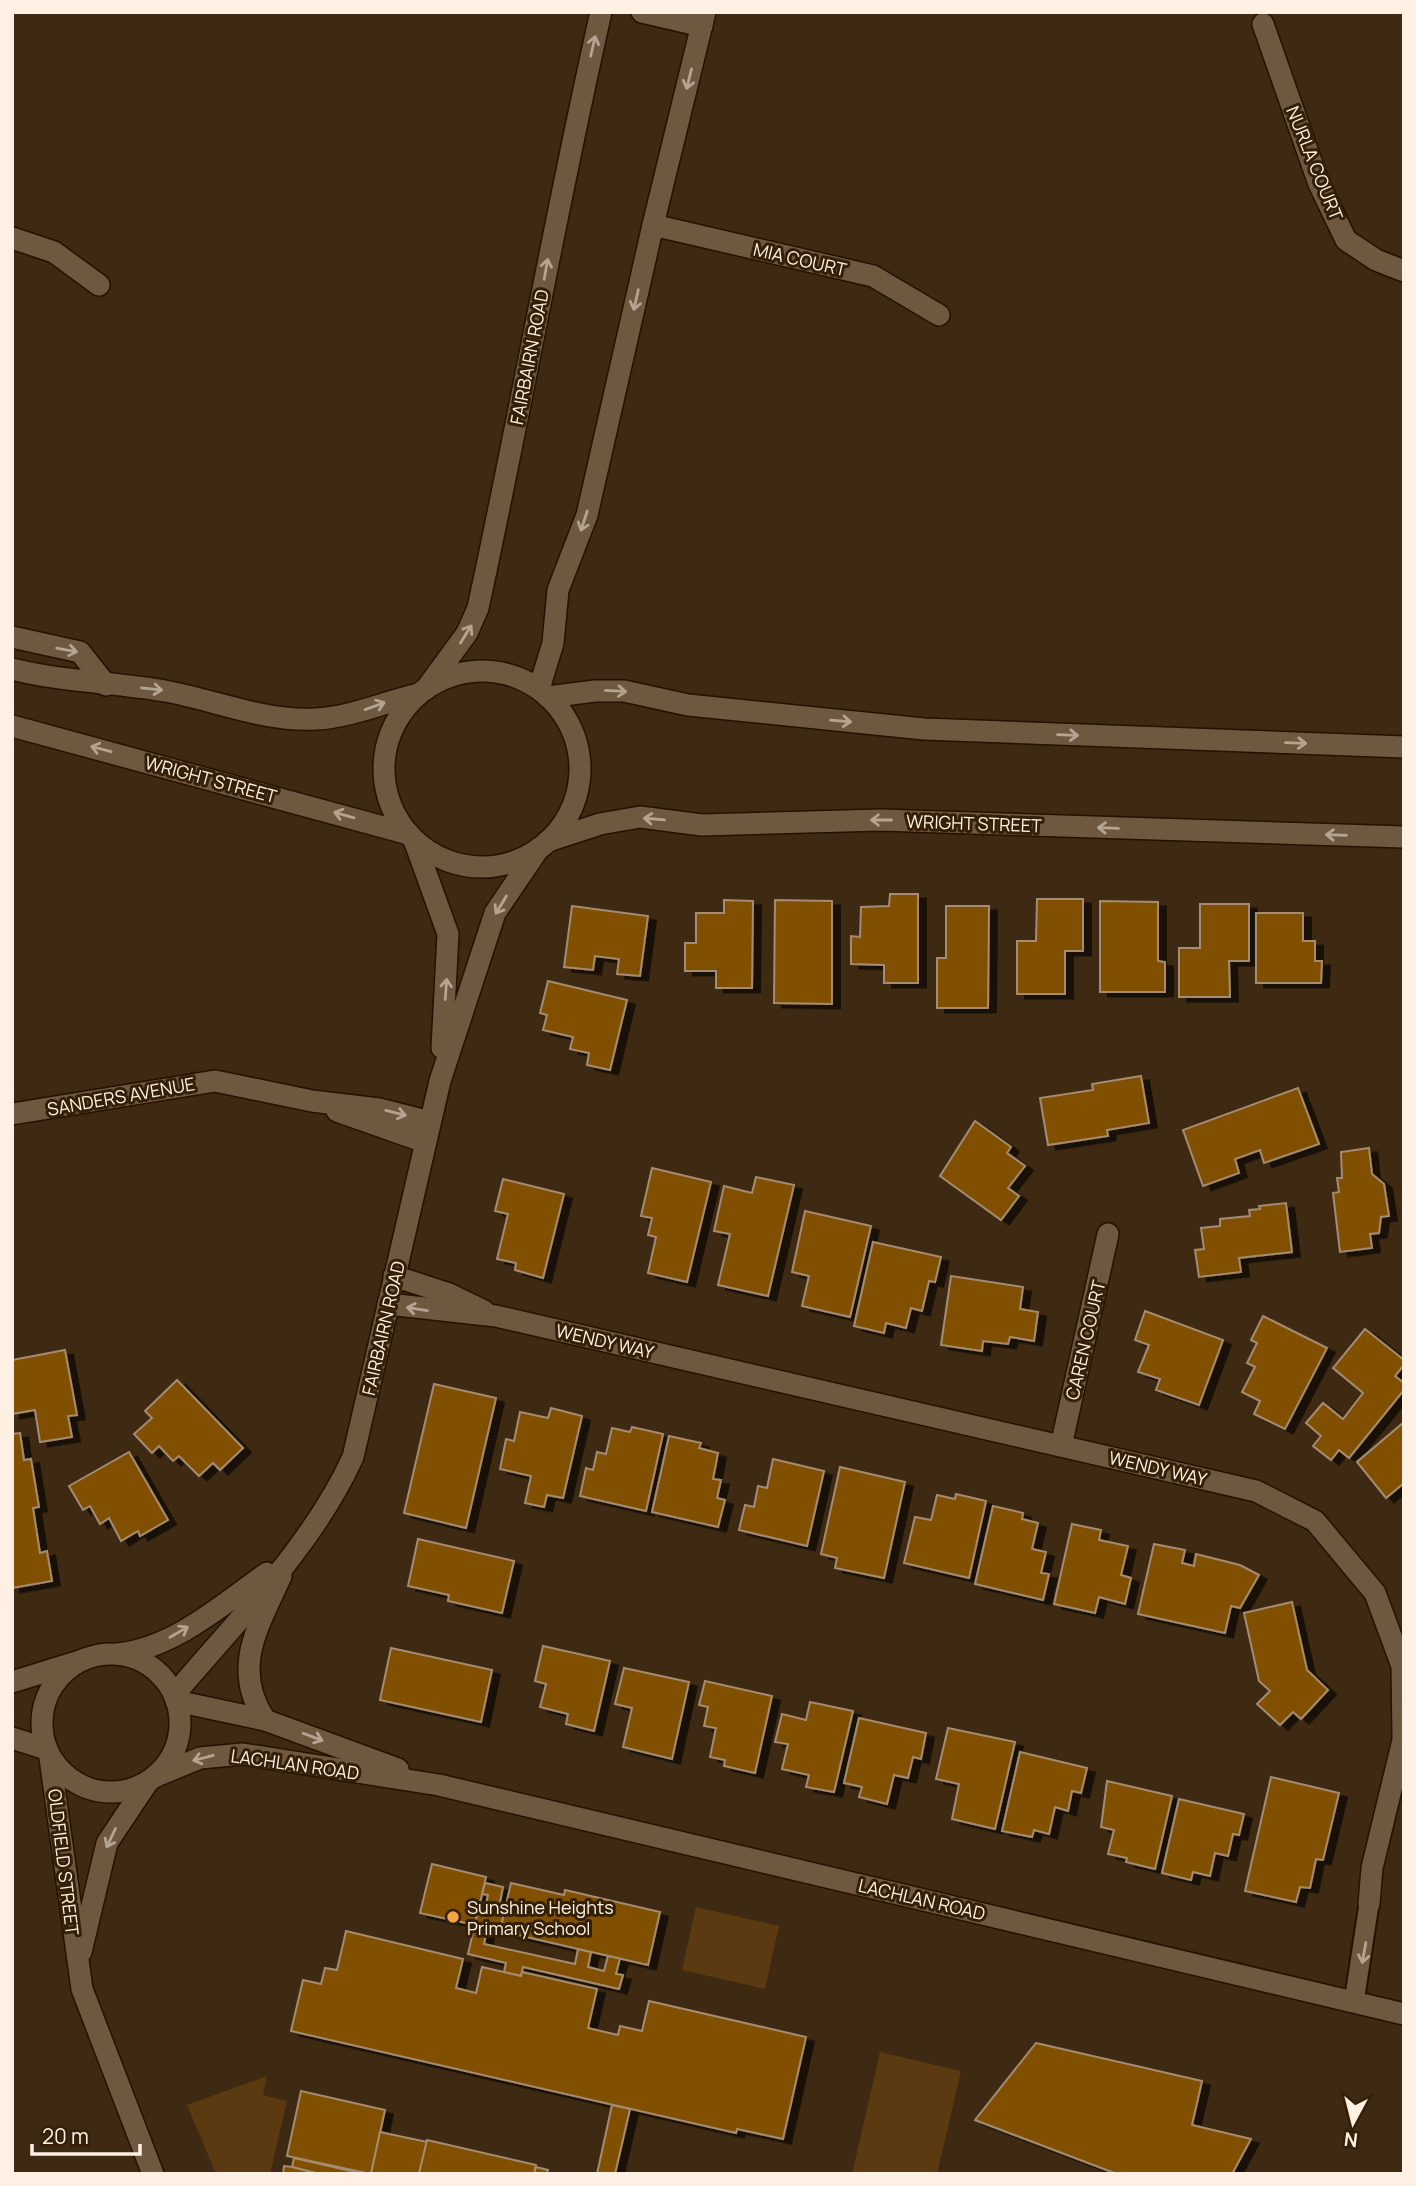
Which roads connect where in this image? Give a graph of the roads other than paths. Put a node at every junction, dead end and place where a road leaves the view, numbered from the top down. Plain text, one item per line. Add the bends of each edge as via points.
1 (601, 12) edge
2 (642, 12) edge
3 (704, 19) edge
4 (1264, 24) dead end
5 (653, 225) junction
6 (12, 238) edge
7 (1404, 271) edge
8 (99, 285) dead end
9 (939, 315) dead end
10 (12, 637) edge
11 (12, 669) edge
12 (106, 685) junction
13 (422, 691) junction
14 (544, 693) junction
15 (12, 726) edge
16 (1404, 747) edge
17 (412, 837) junction
18 (1404, 837) edge
19 (543, 845) junction
20 (440, 1081) junction
21 (12, 1114) edge
22 (428, 1132) junction
23 (1108, 1234) dead end
24 (394, 1276) junction
25 (388, 1304) junction
26 (496, 1316) junction
27 (1061, 1446) junction
28 (289, 1558) junction
29 (115, 1654) junction
30 (83, 1660) junction
31 (12, 1682) edge
32 (175, 1698) junction
33 (265, 1720) junction
34 (12, 1738) edge
35 (48, 1753) junction
36 (151, 1779) junction
37 (439, 1785) junction
38 (1369, 1904) joint
39 (78, 1968) junction
40 (1354, 2003) junction
41 (1404, 2014) edge
42 (153, 2174) edge

13 -> 1 street, FAIRBAIRN ROAD via 467,633 478,608
2 - 3 street
3 -> 5 street
4 - 7 street, NURLA COURT via 1320,184 1346,240
5 - 9 street, MIA COURT via 873,276
5 -> 14 street via 587,515 558,590
6 - 8 street via 54,252
10 -> 12 street via 80,652
11 - 12 street
12 -> 13 street via 163,690 302,720 349,715
13 - 14 street via 476,671 503,673
13 - 17 street via 393,728 384,762 388,798
14 -> 16 street via 615,691 709,707 924,729
14 - 19 street via 572,730 580,769 571,809
17 -> 15 street, WRIGHT STREET
17 - 19 street via 442,858 475,866 509,863
20 -> 17 street, FAIRBAIRN ROAD via 448,934
18 -> 19 street, WRIGHT STREET via 881,820 702,825 639,817 600,824
19 -> 20 street, FAIRBAIRN ROAD via 495,913
20 - 22 street, FAIRBAIRN ROAD
21 - 22 street, SANDERS AVENUE via 206,1081 379,1109
22 - 24 street, FAIRBAIRN ROAD
23 - 27 street, CAREN COURT
24 - 25 street, FAIRBAIRN ROAD
24 - 26 street, WENDY WAY
26 -> 25 street, WENDY WAY
25 - 28 street, FAIRBAIRN ROAD via 353,1457 335,1496
26 - 27 street, WENDY WAY
27 - 38 street, WENDY WAY via 1256,1491 1315,1521 1376,1593 1402,1666 1403,1740 1372,1868
29 -> 28 street, FAIRBAIRN ROAD via 173,1636
28 - 32 street, FAIRBAIRN ROAD
28 - 33 street, FAIRBAIRN ROAD via 248,1659 249,1685
29 - 30 street
29 - 32 street via 146,1664 162,1677
30 - 31 street
30 - 35 street via 58,1678 47,1698 41,1719
32 - 33 street, LACHLAN ROAD
32 - 36 street via 180,1714 177,1742 168,1761
33 -> 37 street, LACHLAN ROAD
34 - 35 street
35 - 36 street via 63,1774 93,1790 127,1791
35 - 39 street, OLDFIELD STREET
37 -> 36 street, LACHLAN ROAD via 243,1754 200,1758
36 -> 39 street, OLDFIELD STREET via 107,1843
37 - 40 street, LACHLAN ROAD
38 -> 40 lane, WENDY WAY
39 - 42 street, OLDFIELD STREET via 89,2010
40 - 41 street, LACHLAN ROAD

